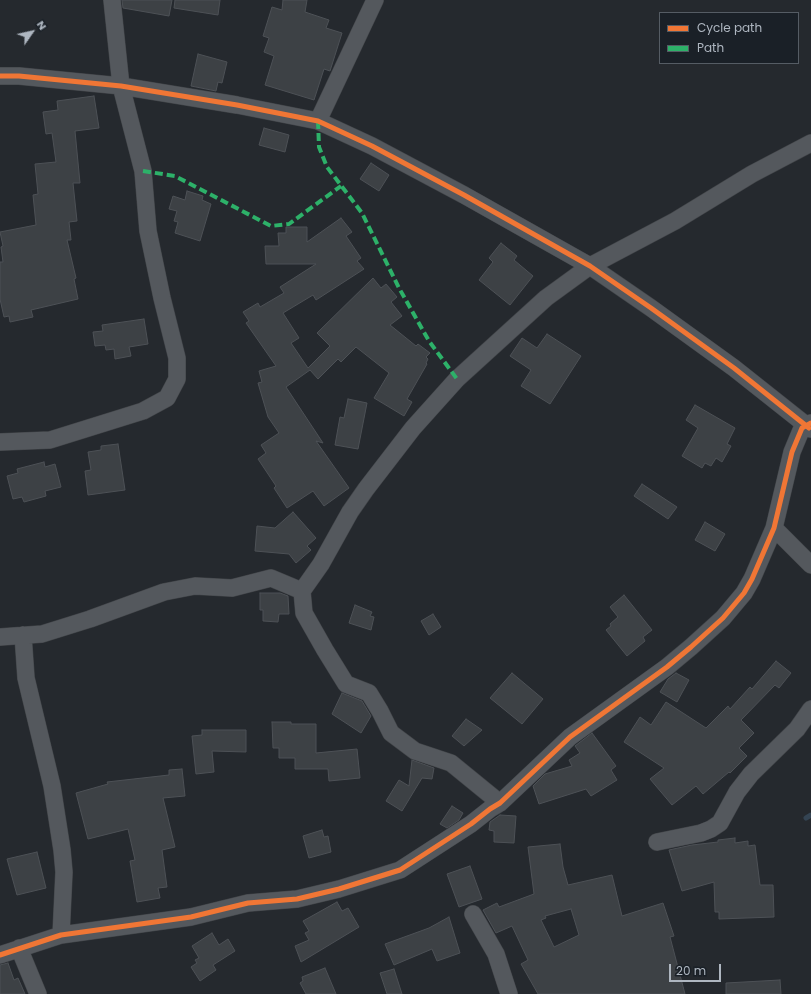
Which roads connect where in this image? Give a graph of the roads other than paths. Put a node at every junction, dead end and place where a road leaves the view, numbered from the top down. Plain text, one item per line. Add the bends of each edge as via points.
1 (112, 0) edge
2 (375, 0) edge
3 (0, 76) edge
4 (121, 86) junction
5 (318, 121) junction
6 (811, 143) edge
7 (590, 266) junction
8 (809, 426) edge
9 (1, 438) edge
10 (774, 528) junction
11 (811, 565) edge
12 (302, 591) junction
13 (23, 635) junction
14 (0, 637) edge
15 (811, 709) edge
16 (500, 803) junction
17 (657, 842) dead end
18 (474, 914) dead end
19 (61, 936) junction
20 (19, 948) junction
21 (0, 955) edge
22 (38, 994) edge
23 (509, 994) edge

1 - 4 street
2 - 5 street
3 - 4 street
4 - 5 street
4 - 9 street via 143,171 148,231 177,358 177,379 167,398 143,411 50,440
5 - 7 street via 372,146 464,195
6 - 7 street via 752,174 675,221
7 - 8 street via 734,368
7 - 12 street via 546,298 457,379 413,428 350,512 321,564
8 - 10 street via 799,434 792,452
10 - 11 street
10 - 16 street via 744,593 723,618 667,667 570,737
12 - 13 street via 271,578 232,588 195,586 164,592 42,634
12 - 16 street via 304,613 346,684 369,693 391,733 415,751 451,763
13 - 14 street
13 - 19 street via 26,678 52,786 62,850 64,872
15 - 17 street via 797,729 751,774 737,792 720,824 700,833
16 - 19 street via 400,870 346,887 297,898 248,903 191,917
18 - 23 street via 496,954
19 - 20 street
20 - 21 street
20 - 22 street

